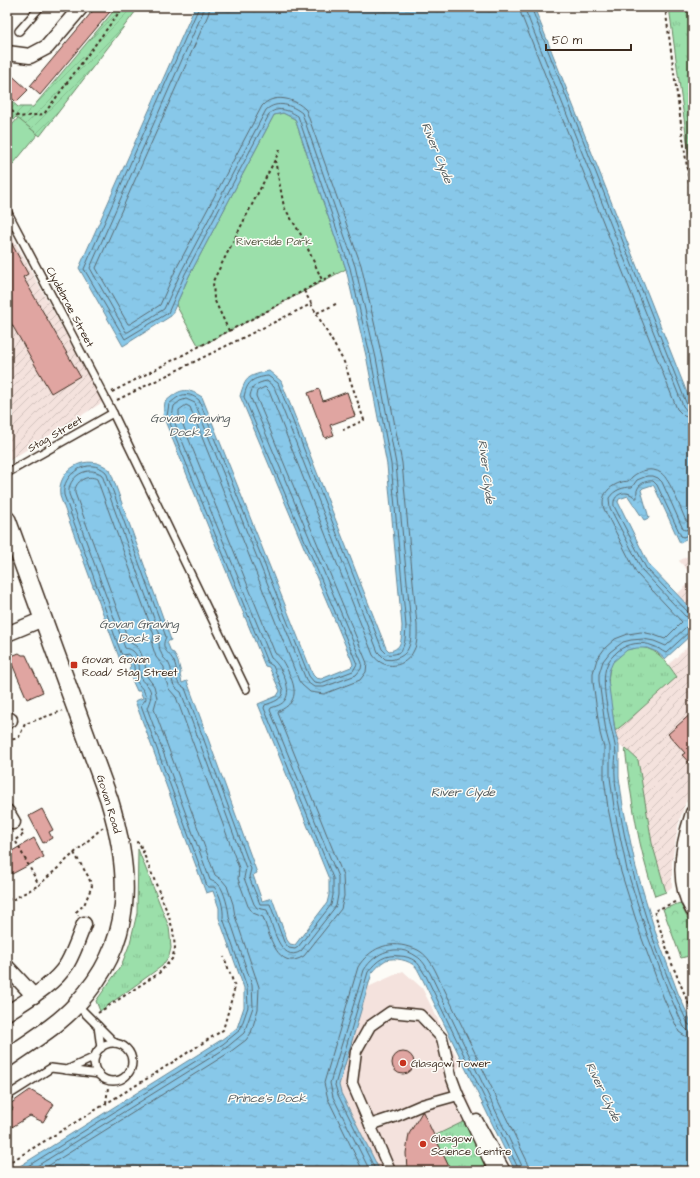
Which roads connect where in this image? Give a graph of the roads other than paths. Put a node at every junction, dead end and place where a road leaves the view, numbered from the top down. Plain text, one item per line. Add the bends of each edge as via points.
1 (40, 7) edge
2 (77, 8) edge
3 (19, 31) dead end
4 (7, 53) edge
5 (7, 211) edge
6 (113, 413) junction
7 (7, 473) edge
8 (7, 520) edge
9 (43, 619) junction
10 (7, 634) edge
11 (246, 690) dead end
12 (693, 813) edge
13 (693, 910) edge
14 (84, 924) road end
15 (7, 967) edge
16 (34, 996) junction
17 (82, 1010) junction
18 (7, 1013) edge
19 (98, 1026) junction
20 (115, 1043) junction
21 (100, 1048) junction
22 (95, 1057) junction
23 (7, 1058) edge
24 (67, 1070) junction
25 (98, 1074) junction
26 (458, 1095) junction
27 (7, 1096) edge
28 (470, 1123) junction
29 (370, 1125) junction
30 (390, 1171) edge
31 (494, 1171) edge
32 (505, 1171) edge

1 - 3 lane
2 - 4 street via 47,47 30,56
5 - 6 lane, Clydebrae Street
6 - 7 lane, Stag Street
6 - 11 lane, Clydebrae Street
8 - 9 street, Govan Road
9 - 10 street
9 - 17 street, Govan Road via 114,817 121,845 125,879 121,925 114,947
12 - 13 street via 682,864 686,896
14 - 16 street via 67,964
15 - 16 street
16 - 18 street
17 - 19 lane
17 - 23 street, Govan Road
19 - 20 lane
19 - 21 lane
20 - 21 lane
20 - 25 lane via 121,1044 130,1053 132,1065 126,1076 109,1080
21 - 22 lane
22 - 24 lane
22 - 25 lane
24 - 25 lane
24 - 27 lane via 51,1068
26 - 28 street
26 - 29 street
26 - 29 street via 442,1038 420,1015 390,1012 370,1026 356,1051 352,1083
28 - 31 street
28 - 32 street via 477,1120
29 - 30 street

